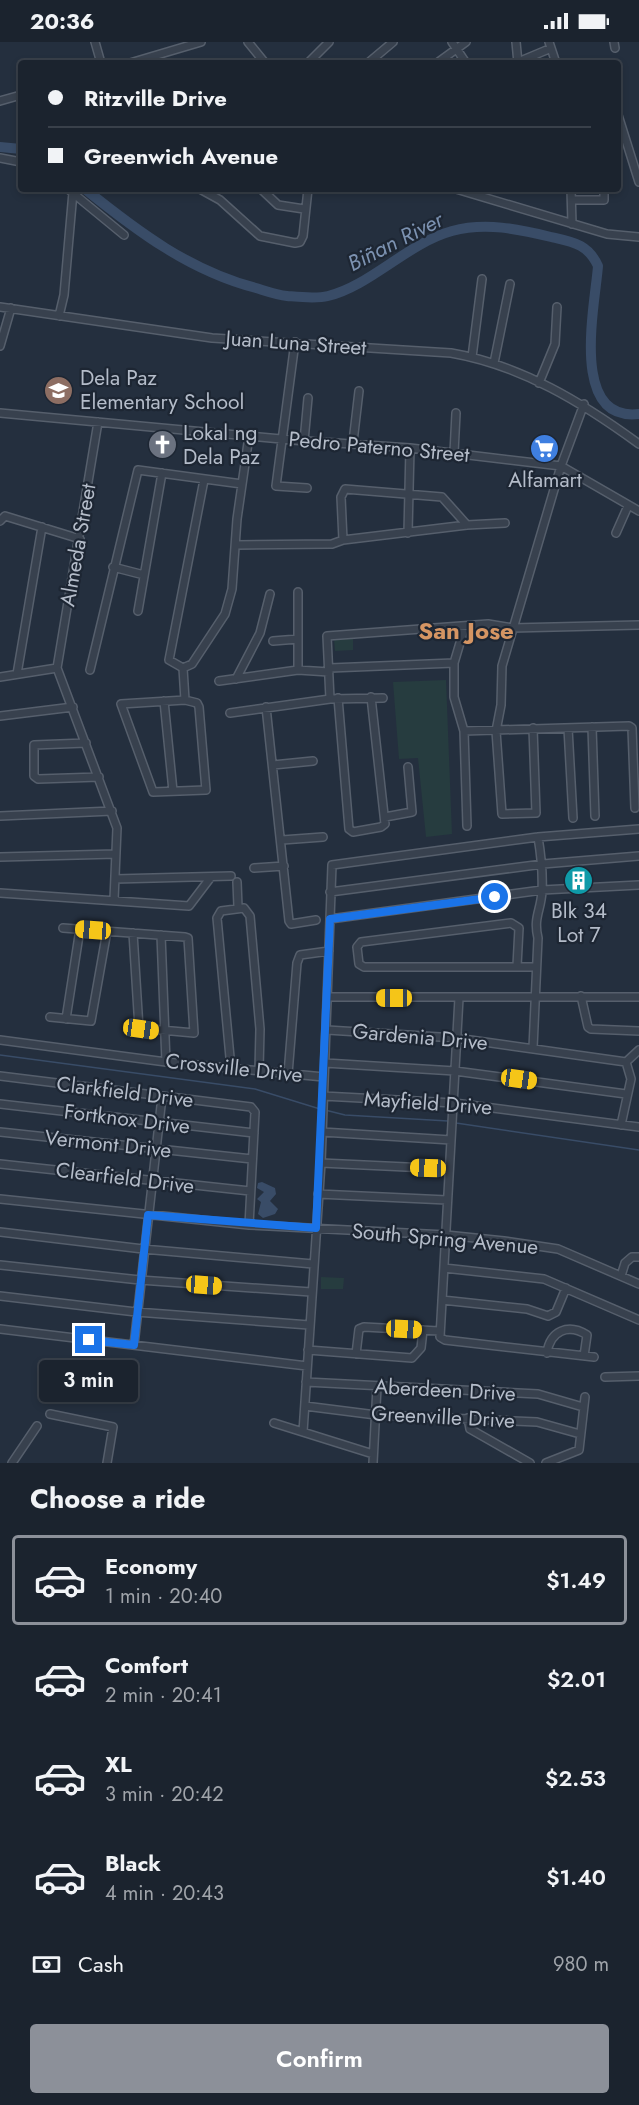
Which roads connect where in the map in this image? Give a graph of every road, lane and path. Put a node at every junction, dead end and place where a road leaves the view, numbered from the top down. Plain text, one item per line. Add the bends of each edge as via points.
1 (95, 42) edge
2 (201, 42) edge
3 (248, 42) edge
4 (329, 42) edge
5 (393, 42) edge
6 (466, 42) edge
7 (516, 42) edge
8 (454, 45) edge
9 (549, 45) edge
10 (100, 60) edge
11 (140, 60) edge
12 (263, 60) edge
13 (315, 60) edge
14 (372, 60) edge
15 (440, 60) edge
16 (464, 60) edge
17 (518, 60) edge
18 (523, 60) edge
19 (555, 60) edge
20 (18, 96) edge
21 (0, 101) edge
22 (621, 124) edge
23 (639, 147) edge
24 (629, 149) junction
25 (0, 158) edge
26 (18, 161) edge
27 (639, 182) edge
28 (70, 192) edge
29 (71, 192) edge
30 (205, 192) edge
31 (264, 192) edge
32 (307, 192) edge
33 (468, 192) edge
34 (571, 192) edge
35 (604, 192) edge
36 (572, 201) junction
37 (304, 209) junction
38 (572, 224) junction
39 (124, 235) dead end
40 (639, 237) edge
41 (482, 279) dead end
42 (510, 284) dead end
43 (0, 307) edge
44 (557, 307) dead end
45 (11, 308) junction
46 (59, 316) junction
47 (295, 342) junction
48 (0, 346) edge
49 (472, 357) junction
50 (494, 363) junction
51 (539, 383) junction
52 (359, 391) dead end
53 (308, 398) dead end
54 (584, 404) junction
55 (0, 413) edge
56 (456, 413) dead end
57 (98, 422) junction
58 (249, 436) junction
59 (283, 439) junction
60 (304, 441) junction
61 (352, 442) junction
62 (639, 444) edge
63 (410, 448) junction
64 (454, 453) junction
65 (561, 466) junction
66 (162, 473) junction
67 (204, 480) junction
68 (242, 484) junction
69 (308, 488) dead end
70 (409, 494) junction
71 (628, 506) junction
72 (639, 511) edge
73 (0, 520) edge
74 (505, 524) dead end
75 (467, 525) junction
76 (42, 526) junction
77 (616, 532) dead end
78 (408, 533) junction
79 (80, 538) junction
80 (343, 540) junction
81 (236, 545) junction
82 (113, 567) junction
83 (144, 575) junction
84 (298, 591) dead end
85 (270, 594) dead end
86 (138, 611) dead end
87 (639, 624) edge
88 (465, 626) junction
89 (512, 628) junction
90 (298, 639) junction
91 (273, 640) dead end
92 (454, 663) junction
93 (57, 668) junction
94 (183, 668) junction
95 (90, 670) dead end
96 (298, 670) junction
97 (329, 670) junction
98 (17, 674) junction
99 (0, 677) edge
100 (236, 679) junction
101 (219, 681) dead end
102 (371, 697) junction
103 (383, 698) dead end
104 (334, 699) junction
105 (185, 700) junction
106 (164, 701) junction
107 (73, 707) junction
108 (266, 707) junction
109 (230, 713) dead end
110 (0, 716) edge
111 (533, 728) junction
112 (568, 728) junction
113 (592, 728) junction
114 (496, 730) junction
115 (464, 731) junction
116 (86, 743) junction
117 (313, 761) dead end
118 (273, 765) junction
119 (408, 767) dead end
120 (99, 777) junction
121 (173, 791) junction
122 (635, 808) dead end
123 (112, 811) junction
124 (0, 816) edge
125 (595, 816) dead end
126 (386, 817) junction
127 (573, 818) dead end
128 (467, 826) dead end
129 (639, 829) edge
130 (323, 837) dead end
131 (538, 837) junction
132 (282, 840) junction
133 (116, 854) junction
134 (639, 856) edge
135 (0, 857) edge
136 (543, 864) junction
137 (284, 866) junction
138 (254, 868) dead end
139 (212, 877) junction
140 (116, 879) junction
141 (639, 885) edge
142 (542, 890) junction
143 (330, 892) junction
144 (0, 893) edge
145 (114, 900) junction
146 (238, 908) junction
147 (330, 919) junction
148 (316, 920) dead end
149 (63, 928) dead end
150 (80, 929) junction
151 (107, 931) junction
152 (133, 933) junction
153 (161, 935) junction
154 (329, 951) junction
155 (518, 966) junction
156 (536, 967) junction
157 (581, 996) junction
158 (328, 997) junction
159 (459, 998) junction
160 (536, 998) junction
161 (639, 998) edge
162 (50, 1017) dead end
163 (66, 1019) junction
164 (327, 1030) junction
165 (639, 1030) edge
166 (166, 1032) junction
167 (456, 1038) junction
168 (0, 1040) edge
169 (533, 1048) junction
170 (639, 1050) edge
171 (166, 1062) junction
172 (626, 1062) junction
173 (325, 1063) junction
174 (231, 1068) junction
175 (259, 1070) junction
176 (455, 1071) junction
177 (288, 1074) junction
178 (0, 1076) edge
179 (324, 1077) junction
180 (631, 1079) junction
181 (639, 1081) edge
182 (626, 1094) junction
183 (162, 1096) junction
184 (323, 1100) junction
185 (454, 1103) junction
186 (0, 1104) edge
187 (158, 1124) junction
188 (621, 1125) junction
189 (639, 1127) edge
190 (0, 1132) edge
191 (322, 1132) junction
192 (254, 1133) junction
193 (452, 1140) junction
194 (155, 1149) junction
195 (252, 1159) junction
196 (321, 1163) junction
197 (0, 1164) edge
198 (449, 1169) junction
199 (151, 1181) junction
200 (250, 1191) junction
201 (318, 1194) junction
202 (0, 1199) edge
203 (447, 1200) junction
204 (148, 1215) junction
205 (249, 1225) junction
206 (316, 1228) junction
207 (0, 1232) edge
208 (446, 1235) junction
209 (143, 1250) junction
210 (639, 1257) edge
211 (313, 1264) junction
212 (0, 1265) edge
213 (444, 1268) junction
214 (621, 1276) junction
215 (140, 1280) junction
216 (639, 1284) edge
217 (566, 1288) junction
218 (311, 1292) junction
219 (0, 1296) edge
220 (442, 1300) junction
221 (136, 1312) junction
222 (639, 1320) edge
223 (309, 1325) junction
224 (0, 1329) edge
225 (423, 1330) junction
226 (439, 1330) junction
227 (134, 1345) junction
228 (308, 1350) junction
229 (547, 1353) junction
230 (356, 1354) junction
231 (584, 1356) junction
232 (594, 1357) dead end
233 (307, 1366) junction
234 (639, 1376) edge
235 (605, 1377) dead end
236 (306, 1382) junction
237 (377, 1387) junction
238 (585, 1397) dead end
239 (305, 1406) junction
240 (583, 1407) junction
241 (50, 1414) dead end
242 (376, 1415) junction
243 (468, 1418) junction
244 (274, 1423) dead end
245 (37, 1426) dead end
246 (303, 1432) junction
247 (580, 1434) junction
248 (374, 1454) junction
249 (12, 1463) edge
250 (107, 1463) edge
251 (373, 1463) edge
252 (530, 1463) edge
253 (546, 1463) edge

1 - 10 street
2 - 11 street
3 - 12 street
4 - 13 street
5 - 14 street
6 - 8 street
7 - 17 street
8 - 15 street
8 - 16 street
9 - 18 street
9 - 19 street
20 - 21 street
22 - 24 street
23 - 24 street
24 - 27 street
25 - 26 street
28 - 46 street via 64,295
29 - 39 street
30 - 37 street via 260,236 295,243 300,242
31 - 37 street via 278,205
32 - 37 street
33 - 38 street
34 - 36 street
35 - 36 street via 604,200
36 - 38 street
38 - 40 street via 606,234
41 - 49 street
42 - 50 street
43 - 45 street, Juan Luna Street
44 - 51 street via 555,344
45 - 46 street, Juan Luna Street
45 - 48 street
46 - 47 street, Juan Luna Street via 212,338
47 - 49 street, Juan Luna Street
47 - 59 street
49 - 50 street, Juan Luna Street
50 - 51 street, Juan Luna Street
51 - 54 street, Juan Luna Street
52 - 61 street
53 - 60 street
54 - 62 street, Juan Luna Street
54 - 65 street
55 - 57 street, Pedro Paterno Street
56 - 64 street
57 - 58 street, Pedro Paterno Street
57 - 79 street, Almeda Street
58 - 59 street, Pedro Paterno Street
58 - 68 street
59 - 60 street, Pedro Paterno Street
59 - 69 street via 276,486
60 - 61 street, Pedro Paterno Street
61 - 63 street, Pedro Paterno Street
63 - 64 street, Pedro Paterno Street
63 - 70 street
64 - 65 street, Pedro Paterno Street
65 - 71 street, Pedro Paterno Street
65 - 89 street
66 - 67 street
66 - 82 street via 143,469 136,473
66 - 83 street
67 - 68 street
67 - 94 street via 169,660
68 - 81 street
70 - 75 street via 442,497
70 - 78 street
70 - 80 street via 345,489 341,497
71 - 72 street, Pedro Paterno Street
71 - 77 street
73 - 76 street via 5,516
74 - 75 street
75 - 78 street
76 - 79 street
76 - 98 street
78 - 80 street
79 - 93 street, Almeda Street
80 - 81 street via 332,544
81 - 94 street via 225,614 192,664
82 - 83 street
82 - 95 street
83 - 86 street
84 - 90 street
85 - 100 street via 260,633
87 - 89 street
88 - 89 street
88 - 92 street
88 - 97 street via 327,636
89 - 114 street via 502,666
90 - 91 street
90 - 96 street
92 - 97 street
92 - 115 street via 454,697
93 - 98 street
93 - 107 street
94 - 105 street
96 - 97 street
96 - 100 street
97 - 104 street
98 - 99 street
100 - 101 street
102 - 103 street
102 - 104 street
102 - 126 street
104 - 108 street
104 - 126 street via 350,829 353,832 384,826
105 - 106 street
105 - 121 street via 199,707 207,786 203,792
106 - 121 street
106 - 121 street via 123,702 120,707 153,792
107 - 110 street
107 - 116 street
108 - 109 street
108 - 118 street
111 - 112 street
111 - 114 street
111 - 114 street via 536,813 507,815 500,811
112 - 113 street
112 - 127 street
113 - 122 street via 632,728
113 - 125 street
114 - 115 street
115 - 128 street
116 - 120 street
116 - 120 street via 34,745 34,776
117 - 118 street
118 - 132 street
119 - 126 street via 412,812
120 - 123 street
123 - 124 street
123 - 133 street via 117,828
129 - 131 street
130 - 132 street
131 - 136 street
131 - 143 street via 334,864
132 - 137 street
133 - 135 street
133 - 140 street
134 - 136 street
136 - 142 street
136 - 143 street
137 - 138 street
137 - 148 street via 290,923
139 - 140 street
139 - 145 street via 189,906
139 - 146 street via 234,879
140 - 145 street
141 - 142 street
142 - 147 street
142 - 156 street via 534,921 538,938
143 - 147 street
144 - 145 street
146 - 174 street via 221,911 217,918
146 - 175 street via 244,908 250,916 260,1029
147 - 154 street
149 - 150 street
150 - 151 street
150 - 163 street
151 - 152 street
151 - 163 street via 92,1021
152 - 153 street
152 - 166 street via 138,1026
153 - 166 street
153 - 166 street via 185,937 190,942 195,1031 191,1035
154 - 158 street
154 - 177 street via 300,956 297,963
155 - 155 street via 364,967 359,964 357,947 361,942 511,923 519,928
155 - 156 street
156 - 160 street
157 - 160 street
157 - 161 street
157 - 165 street via 591,1029
158 - 159 street
158 - 164 street
159 - 160 street
159 - 167 street
160 - 169 street
162 - 163 street
164 - 167 street, Gardenia Drive
164 - 173 street
166 - 171 street
167 - 169 street, Gardenia Drive
167 - 176 street
168 - 171 street, Crossville Drive
169 - 172 street, Gardenia Drive
170 - 172 street
171 - 174 street, Crossville Drive
172 - 180 street
173 - 176 street
173 - 179 street
174 - 175 street, Crossville Drive
175 - 177 street, Crossville Drive
176 - 182 street
176 - 185 street
177 - 179 street, Crossville Drive
178 - 183 street, Clarkfield Drive
179 - 184 street
180 - 181 street
180 - 182 street
182 - 188 street
183 - 187 street
183 - 192 street, Clarkfield Drive via 251,1107 255,1112
184 - 185 street, Mayfield Drive
184 - 191 street
185 - 188 street, Mayfield Drive
185 - 193 street
186 - 187 street, Fortknox Drive
187 - 192 street, Fortknox Drive
187 - 194 street
188 - 189 street, Mayfield Drive
190 - 194 street, Vermont Drive
191 - 193 street
191 - 196 street
192 - 195 street
193 - 198 street
194 - 195 street, Vermont Drive
194 - 199 street
195 - 200 street
196 - 198 street
196 - 201 street
197 - 199 street, Clearfield Drive
198 - 203 street
199 - 200 street, Clearfield Drive
199 - 204 street
200 - 205 street
201 - 203 street
201 - 206 street
202 - 204 street, South Spring Avenue
203 - 208 street
204 - 205 street, South Spring Avenue
204 - 209 street
205 - 206 street, South Spring Avenue
206 - 208 street, South Spring Avenue
206 - 211 street
207 - 209 street
208 - 213 street
208 - 214 street, South Spring Avenue via 558,1249
209 - 211 street
209 - 215 street
210 - 214 street via 625,1263
211 - 218 street
212 - 215 street
213 - 217 street via 525,1275
213 - 220 street
214 - 216 street, South Spring Avenue
215 - 218 street
215 - 221 street
217 - 220 street via 556,1312 548,1316 527,1309
217 - 222 street
218 - 223 street
219 - 221 street
220 - 226 street
221 - 223 street
221 - 227 street
223 - 228 street
224 - 227 street
225 - 226 street
225 - 230 street via 421,1348 412,1358
225 - 230 street via 364,1327 359,1329
226 - 229 street via 440,1337 446,1340
227 - 233 street
228 - 230 street
228 - 233 street
229 - 231 street
229 - 231 street via 555,1334 570,1329 587,1335
231 - 232 street
233 - 236 street
234 - 235 street
236 - 237 street, Aberdeen Drive
236 - 239 street
237 - 240 street, Aberdeen Drive via 538,1394
237 - 242 street
238 - 240 street
239 - 242 street, Greenville Drive
239 - 246 street
240 - 247 street
241 - 250 street via 113,1427
242 - 243 street, Greenville Drive
242 - 248 street
243 - 247 street, Greenville Drive via 537,1422
243 - 252 street via 470,1429 522,1454
244 - 246 street
245 - 249 street
246 - 248 street
247 - 253 street via 579,1450
248 - 251 street

